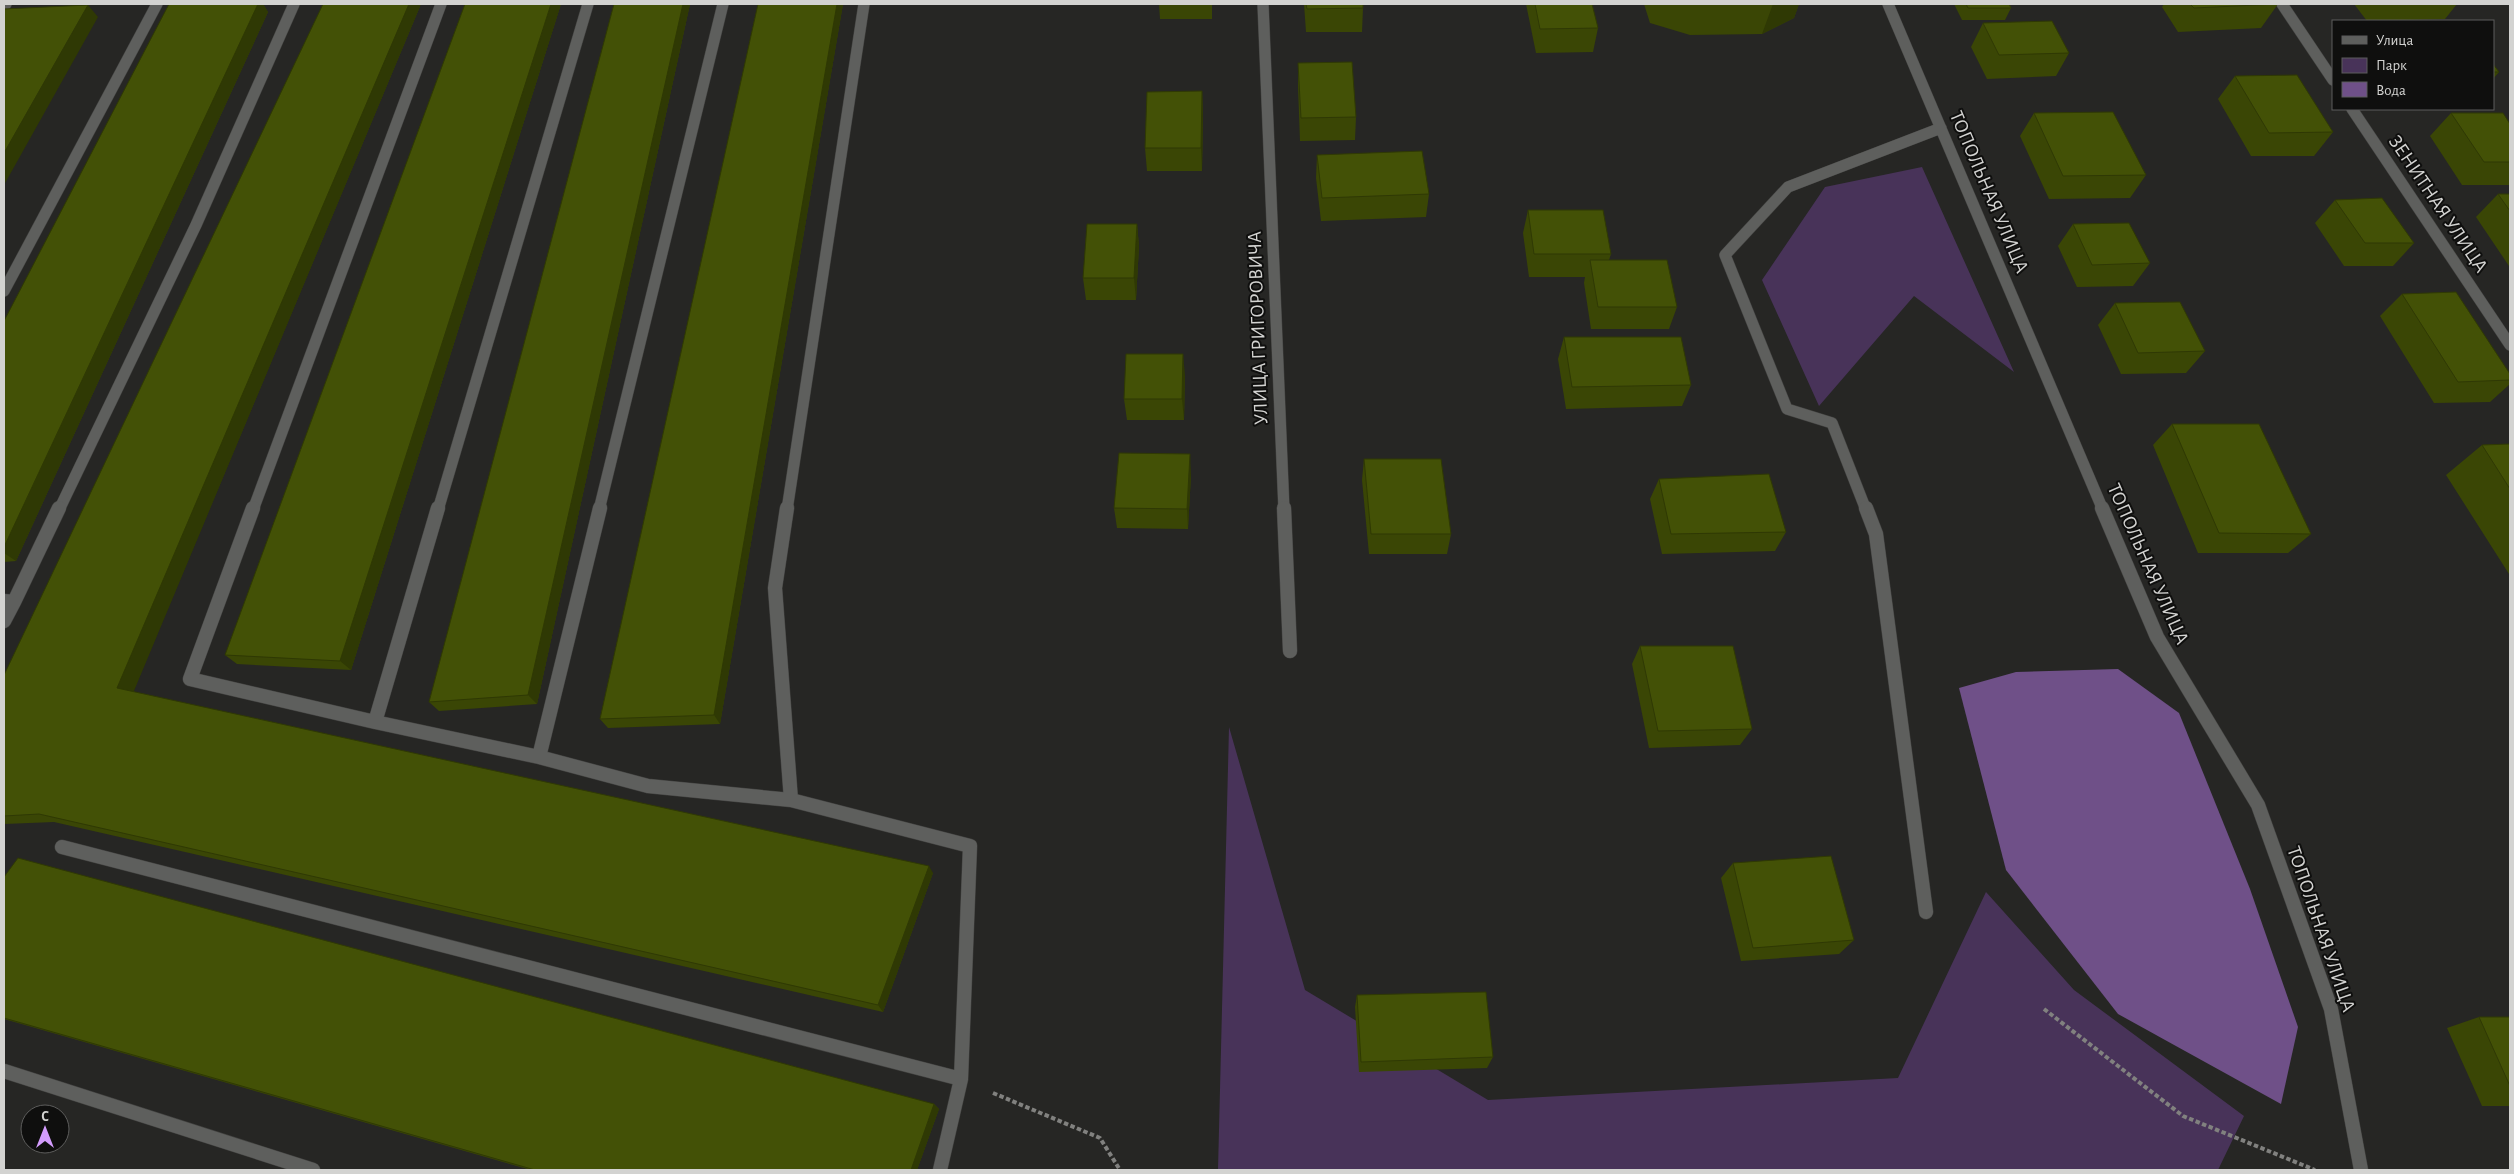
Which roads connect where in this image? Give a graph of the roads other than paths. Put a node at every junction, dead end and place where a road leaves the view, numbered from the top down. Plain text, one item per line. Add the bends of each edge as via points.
1 (6, 4) edge
2 (157, 4) edge
3 (294, 4) edge
4 (441, 4) edge
5 (588, 4) edge
6 (723, 4) edge
7 (864, 4) edge
8 (1263, 4) edge
9 (1888, 4) edge
10 (2282, 4) edge
11 (4, 8) edge
12 (2332, 79) edge
13 (2353, 110) edge
14 (1941, 128) junction
15 (4, 290) edge
16 (2510, 345) edge
17 (9, 601) edge
18 (4, 621) edge
19 (1290, 651) dead end
20 (375, 722) junction
21 (539, 757) junction
22 (791, 800) junction
23 (62, 847) dead end
24 (1926, 912) dead end
25 (4, 1071) edge
26 (961, 1079) junction
27 (314, 1170) edge
28 (940, 1170) edge
29 (2361, 1170) edge

1 - 11 street
2 - 15 street
3 - 17 street via 196,225
4 - 20 street via 190,679
5 - 20 street
6 - 21 street
7 - 22 street via 775,588
8 - 19 street, УЛИЦА ГРИГОРОВИЧА
9 - 14 street, ТОПОЛЬНАЯ УЛИЦА
10 - 12 street
13 - 16 street, ЗЕНИТНАЯ УЛИЦА
14 - 24 street via 1788,186 1725,255 1787,409 1832,423 1876,534
14 - 29 street, ТОПОЛЬНАЯ УЛИЦА via 2157,637 2258,805 2332,1009
17 - 18 street
20 - 21 street
21 - 22 street via 648,786
22 - 26 street via 970,846
23 - 26 street
25 - 27 street
26 - 28 street

